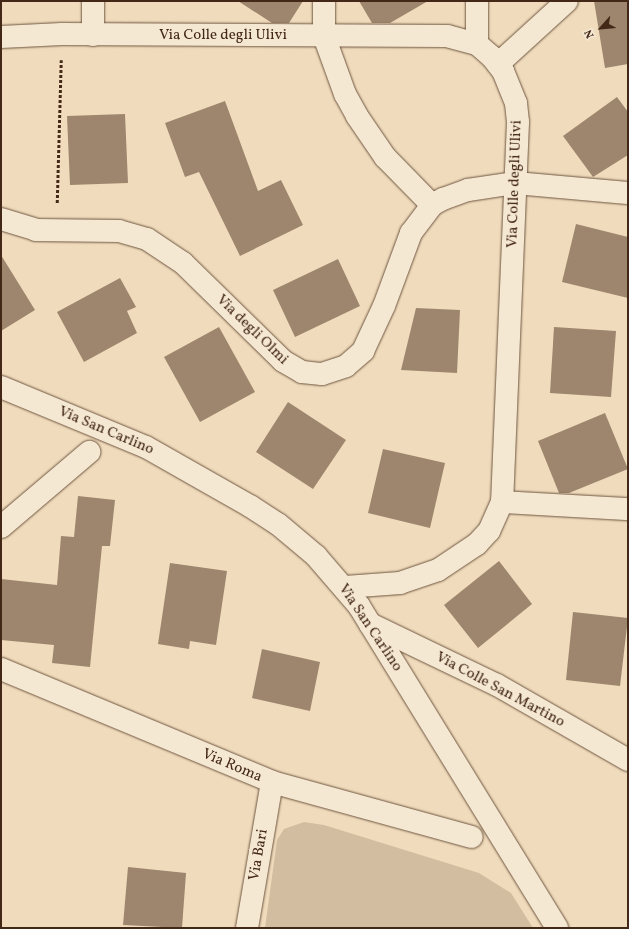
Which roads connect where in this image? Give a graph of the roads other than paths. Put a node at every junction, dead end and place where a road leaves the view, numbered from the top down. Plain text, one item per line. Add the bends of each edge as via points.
1 (93, 1) edge
2 (324, 1) edge
3 (477, 1) edge
4 (567, 1) edge
5 (93, 35) junction
6 (324, 36) junction
7 (1, 37) edge
8 (477, 44) junction
9 (498, 64) junction
10 (515, 183) junction
11 (628, 193) edge
12 (432, 205) junction
13 (1, 219) edge
14 (1, 387) edge
15 (89, 452) dead end
16 (502, 502) junction
17 (628, 509) edge
18 (1, 527) edge
19 (345, 587) junction
20 (370, 624) junction
21 (1, 669) edge
22 (628, 760) edge
23 (272, 782) junction
24 (472, 837) dead end
25 (247, 928) edge
26 (557, 928) edge

1 - 5 street
2 - 6 street
3 - 8 street
4 - 9 street
5 - 6 street, Via Colle degli Ulivi
5 - 7 street, Via Colle degli Ulivi
6 - 8 street, Via Colle degli Ulivi via 447,36
6 - 12 street via 345,94 366,131 395,168
8 - 9 street, Via Colle degli Ulivi
9 - 10 street, Via Colle degli Ulivi via 508,81 518,115
10 - 11 street, Via degli Olmi
10 - 12 street, Via degli Olmi via 454,194
10 - 16 street, Via Colle degli Ulivi
12 - 13 street, Via degli Olmi via 420,218 403,249 384,306 362,351 346,366 322,374 302,372 283,361 183,263 147,239 119,231 56,232 24,228
14 - 19 street, Via San Carlino via 146,447 250,506 303,544
15 - 18 street
16 - 17 street
16 - 19 street, Via Colle degli Ulivi via 489,531 477,544 438,570 400,583
19 - 20 street, Via San Carlino
20 - 22 street, Via Colle San Martino via 497,684
20 - 26 street, Via San Carlino
21 - 23 street, Via Roma
23 - 24 street, Via Roma
23 - 25 street, Via Bari

